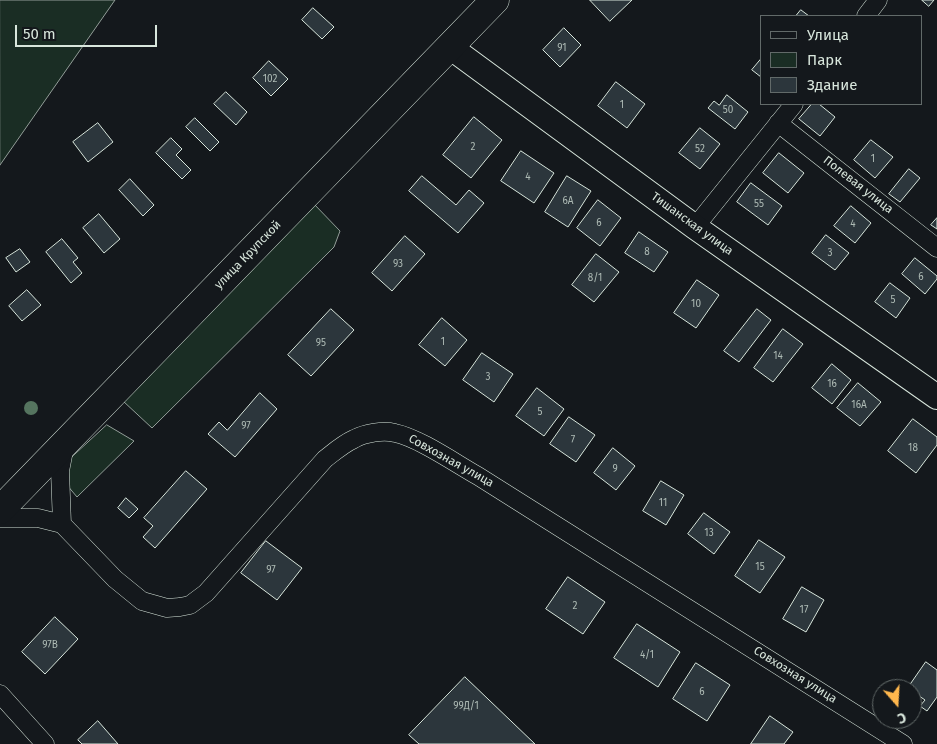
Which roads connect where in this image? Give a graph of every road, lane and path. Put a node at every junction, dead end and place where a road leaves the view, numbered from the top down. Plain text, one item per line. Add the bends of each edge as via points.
1 (495, 0) edge
2 (878, 0) edge
3 (867, 15) edge
4 (450, 47) junction
5 (793, 105) edge
6 (778, 122) junction
7 (695, 227) junction
8 (937, 248) edge
9 (937, 398) edge
10 (65, 442) junction
11 (0, 510) edge
12 (0, 518) edge
13 (62, 524) junction
14 (0, 694) edge
15 (46, 744) edge
16 (903, 744) edge

1 - 4 main road, улица Крупской
2 - 3 street
4 - 7 main road, Тишанская улица
4 - 10 main road, улица Крупской
5 - 6 street
6 - 7 street
6 - 8 street, Полевая улица
7 - 9 main road, Тишанская улица
10 - 11 main road, улица Крупской
10 - 13 street via 60,471
12 - 13 street via 38,518
13 - 16 street, Совхозная улица via 142,601 167,608 190,605 206,592 325,459 355,438 393,432 408,436 478,476
14 - 15 street

